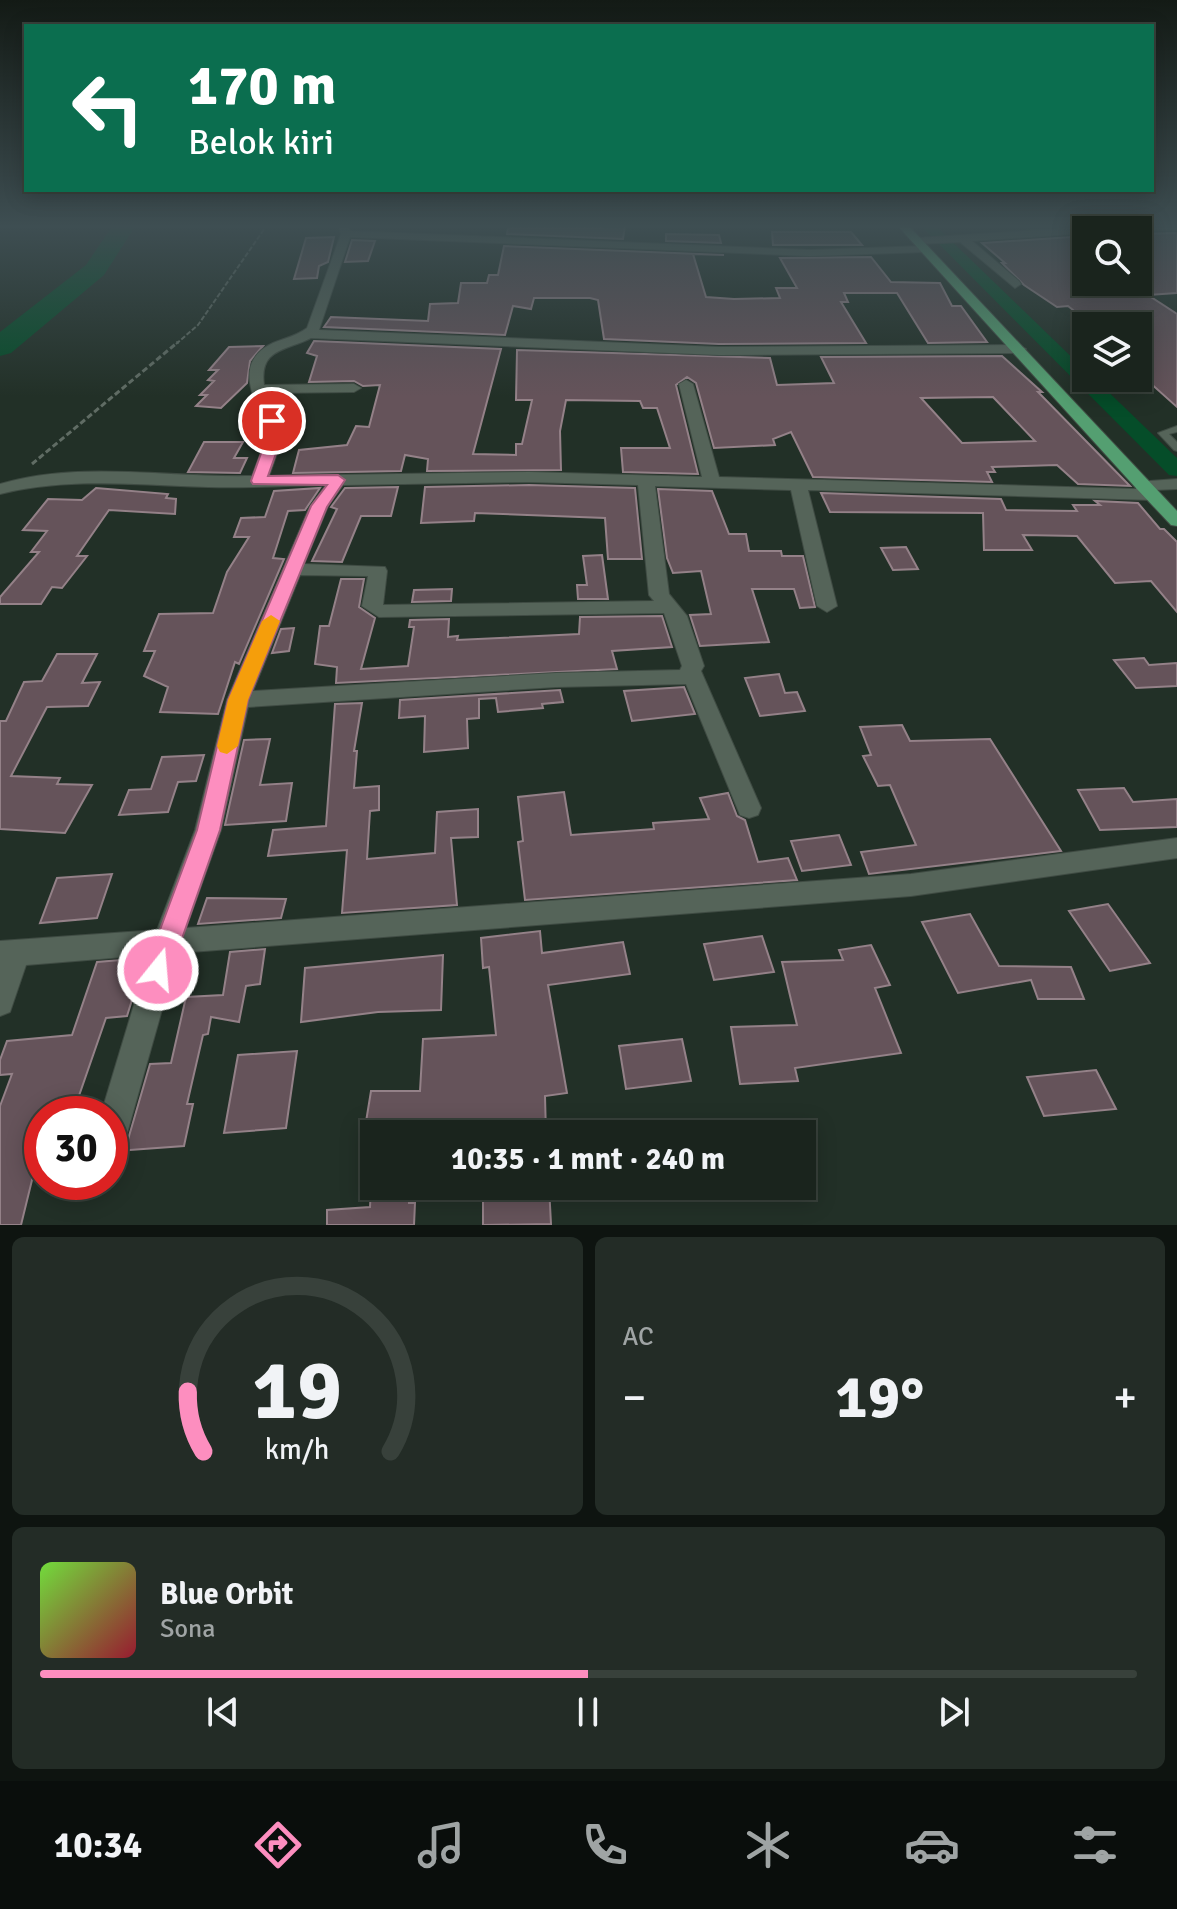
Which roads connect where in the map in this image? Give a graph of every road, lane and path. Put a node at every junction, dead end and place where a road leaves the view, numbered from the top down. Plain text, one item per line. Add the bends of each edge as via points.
1 (228, 282) edge
2 (329, 282) edge
3 (958, 282) edge
4 (309, 334) junction
5 (1019, 349) junction
6 (686, 384) dead end
7 (354, 388) dead end
8 (256, 389) junction
9 (1177, 429) edge
10 (1177, 448) edge
11 (22, 471) dead end
12 (646, 478) junction
13 (338, 480) junction
14 (711, 480) junction
15 (259, 481) junction
16 (798, 483) junction
17 (1158, 487) edge
18 (0, 489) edge
19 (1177, 521) edge
20 (293, 569) junction
21 (827, 606) dead end
22 (668, 607) junction
23 (692, 673) junction
24 (238, 700) junction
25 (749, 808) dead end
26 (1177, 848) edge
27 (166, 944) junction
28 (8, 954) edge
29 (0, 1002) edge
30 (122, 1096) edge

1 - 11 path via 198,325
2 - 4 street
3 - 5 main road
4 - 5 street via 719,351
4 - 8 street via 265,354 256,370
5 - 17 main road via 1052,391
6 - 14 street
7 - 8 street
8 - 15 street via 276,434
9 - 10 lane via 1163,433
12 - 13 street
12 - 14 street
12 - 22 street via 659,595
13 - 15 street
13 - 20 street via 319,506
14 - 16 street
15 - 18 street via 66,477
16 - 17 street
16 - 21 street
17 - 19 main road
20 - 22 street via 378,571 372,606 379,611
20 - 24 street
22 - 23 street via 677,616
23 - 24 street via 682,679 556,680
23 - 25 street
24 - 27 street via 208,830
26 - 27 street via 911,885
27 - 28 street
27 - 30 street
28 - 29 street

